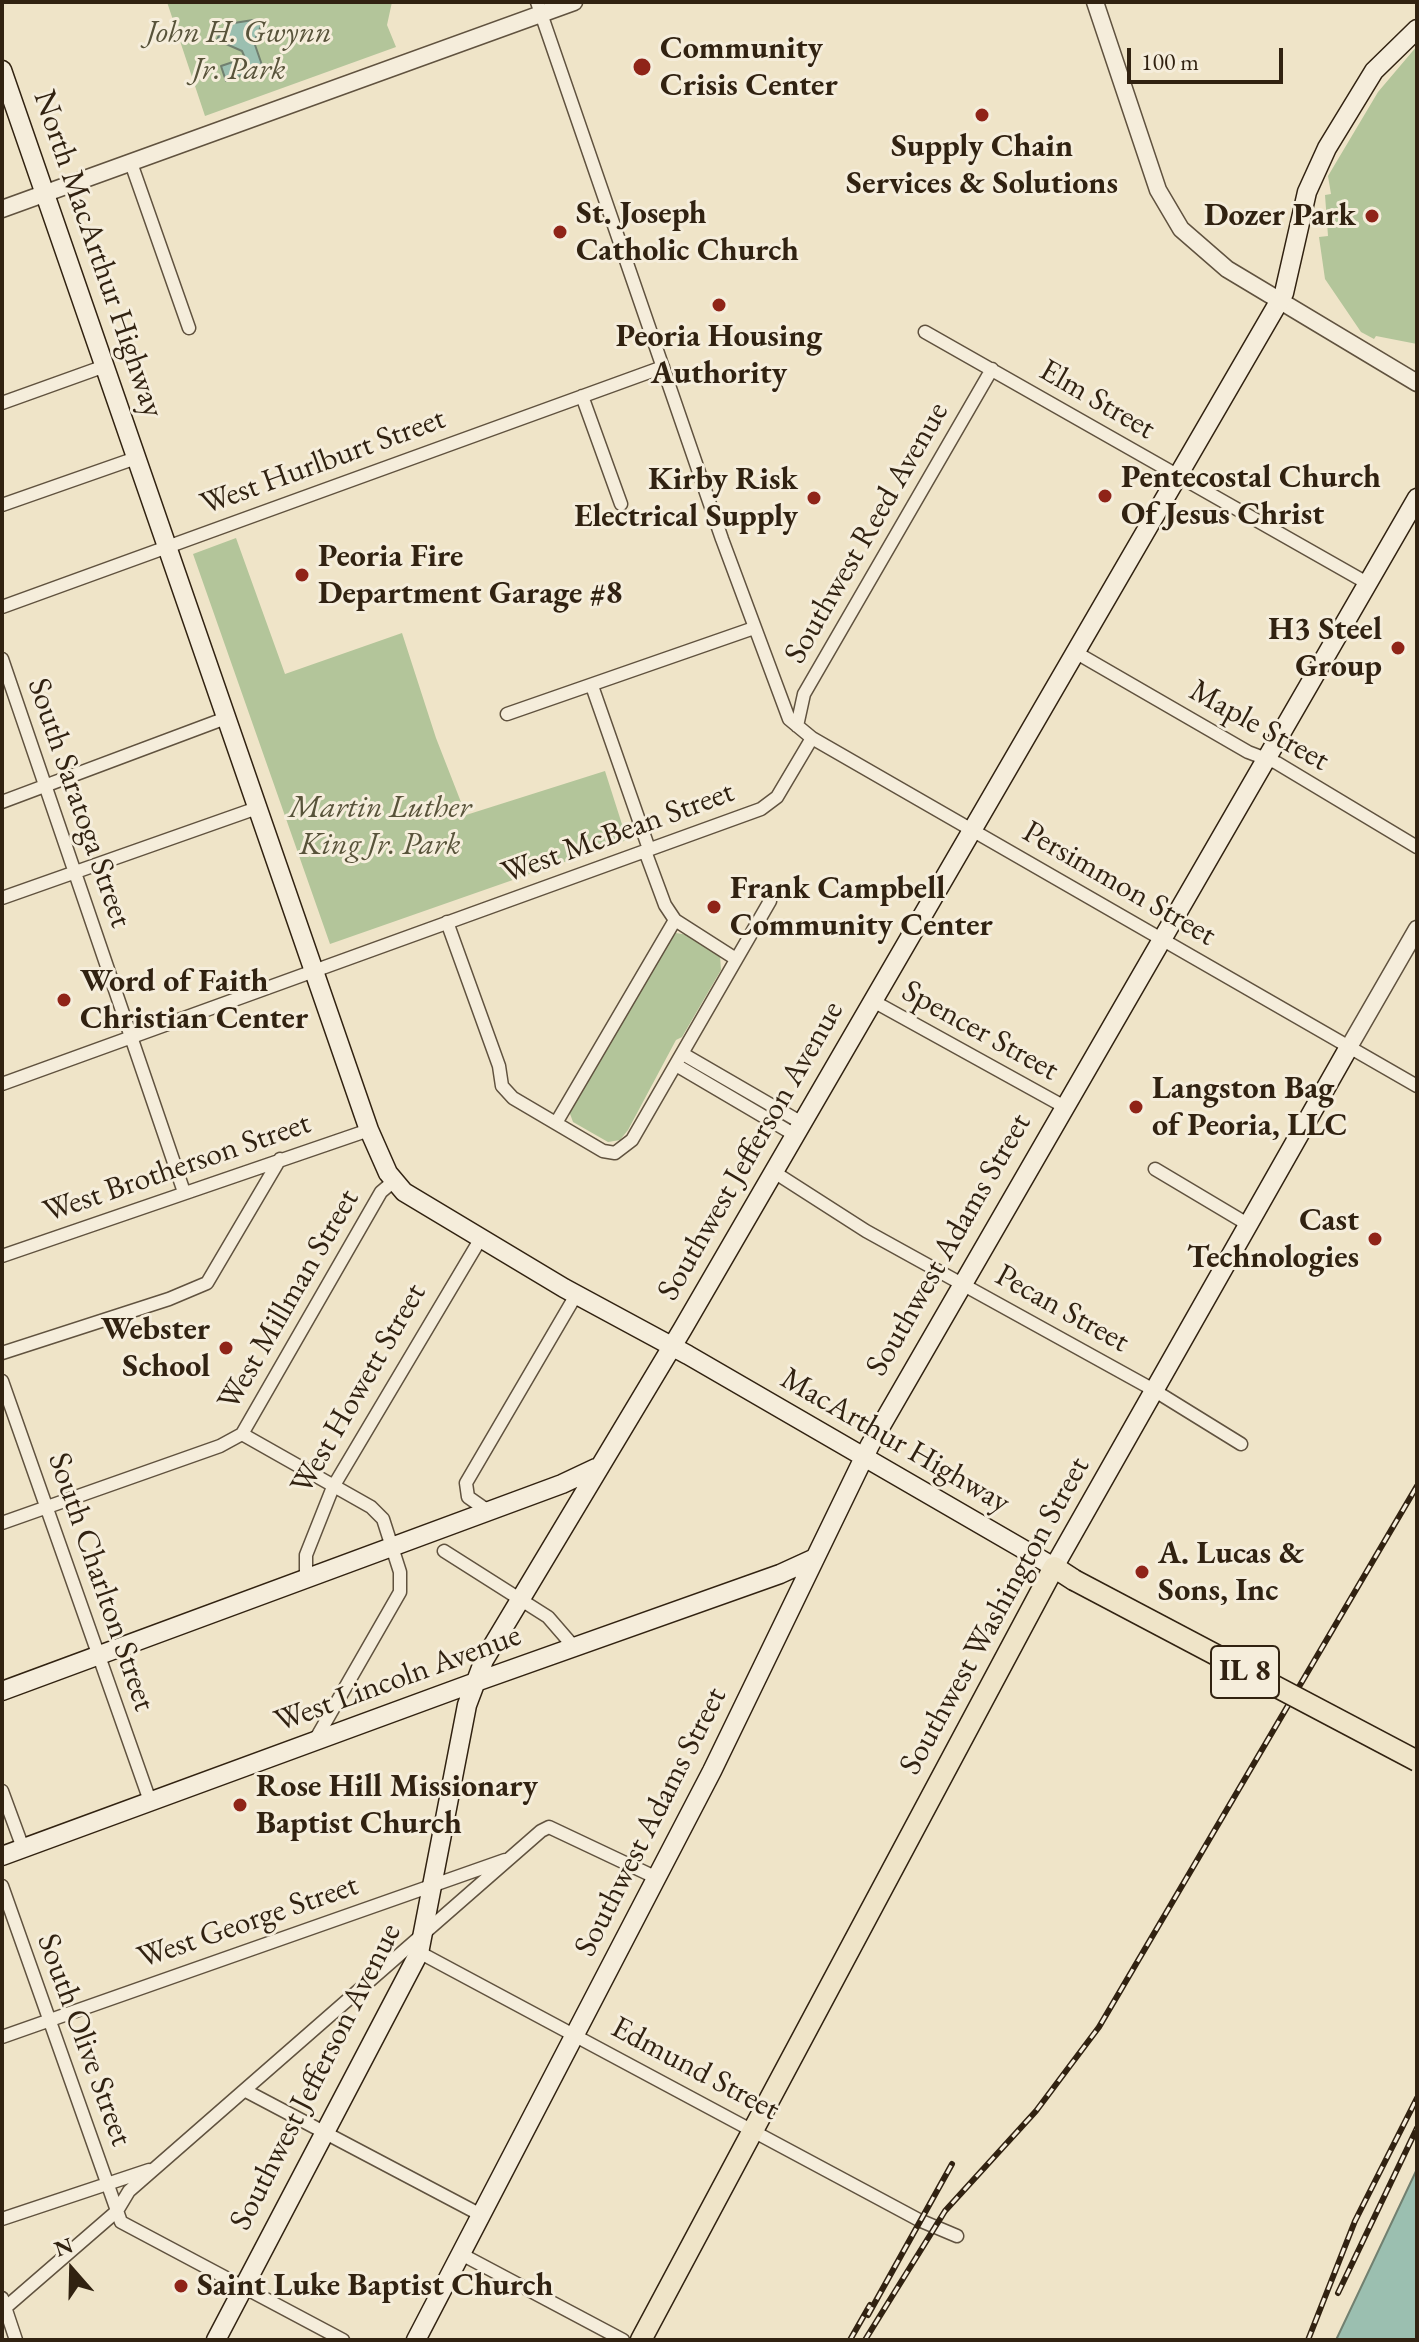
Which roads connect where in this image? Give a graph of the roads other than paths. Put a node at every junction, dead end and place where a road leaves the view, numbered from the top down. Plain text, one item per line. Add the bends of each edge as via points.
1 (574, 2) edge
2 (1095, 2) edge
3 (539, 8) edge
4 (1417, 29) edge
5 (2, 70) edge
6 (131, 163) junction
7 (45, 193) junction
8 (2, 209) edge
9 (1278, 302) junction
10 (189, 328) dead end
11 (925, 332) dead end
12 (105, 366) junction
13 (663, 367) junction
14 (992, 369) junction
15 (1417, 383) edge
16 (582, 396) junction
17 (2, 403) edge
18 (136, 458) junction
19 (1176, 476) junction
20 (1417, 498) edge
21 (621, 504) dead end
22 (2, 505) edge
23 (166, 547) junction
24 (1367, 583) junction
25 (2, 607) edge
26 (754, 628) junction
27 (1075, 652) junction
28 (2, 659) edge
29 (592, 686) junction
30 (507, 714) dead end
31 (226, 718) junction
32 (797, 726) junction
33 (812, 738) junction
34 (1264, 760) junction
35 (46, 787) junction
36 (2, 802) edge
37 (257, 808) junction
38 (973, 830) junction
39 (1417, 847) edge
40 (647, 850) junction
41 (76, 872) junction
42 (2, 898) edge
43 (770, 901) dead end
44 (675, 920) junction
45 (447, 922) junction
46 (1417, 929) edge
47 (1161, 938) junction
48 (736, 959) junction
49 (314, 970) junction
50 (873, 1001) junction
51 (133, 1036) junction
52 (1349, 1047) junction
53 (679, 1059) junction
54 (2, 1084) edge
55 (1417, 1086) edge
56 (1063, 1106) junction
57 (556, 1123) junction
58 (799, 1129) junction
59 (369, 1130) junction
60 (280, 1159) junction
61 (1155, 1169) dead end
62 (774, 1172) junction
63 (394, 1181) junction
64 (184, 1192) junction
65 (1249, 1225) junction
66 (481, 1238) junction
67 (2, 1256) edge
68 (962, 1282) junction
69 (576, 1295) junction
70 (672, 1346) junction
71 (2, 1353) edge
72 (2, 1381) edge
73 (1152, 1389) junction
74 (242, 1434) junction
75 (1241, 1444) dead end
76 (864, 1457) junction
77 (599, 1467) junction
78 (333, 1487) junction
79 (46, 1507) junction
80 (488, 1511) junction
81 (2, 1523) edge
82 (393, 1548) junction
83 (444, 1551) dead end
84 (815, 1558) junction
85 (1054, 1567) junction
86 (306, 1576) junction
87 (519, 1598) junction
88 (574, 1647) junction
89 (99, 1656) junction
90 (473, 1683) junction
91 (2, 1691) edge
92 (314, 1742) junction
93 (1417, 1761) edge
94 (2, 1791) edge
95 (150, 1801) junction
96 (23, 1848) junction
97 (2, 1856) edge
98 (512, 1858) junction
99 (657, 1878) junction
100 (433, 1883) junction
101 (2, 1886) edge
102 (425, 1930) junction
103 (414, 1949) junction
104 (50, 2020) junction
105 (577, 2036) junction
106 (2, 2037) edge
107 (246, 2091) junction
108 (752, 2129) junction
109 (327, 2133) junction
110 (160, 2166) junction
111 (108, 2185) junction
112 (117, 2211) junction
113 (481, 2215) junction
114 (2, 2219) edge
115 (957, 2236) dead end
116 (461, 2254) junction
117 (243, 2288) junction
118 (4, 2303) edge
119 (16, 2340) edge
120 (216, 2340) edge
121 (343, 2340) edge
122 (416, 2340) edge
123 (623, 2340) edge
124 (641, 2340) edge

1 - 3 street
2 - 9 street via 1158,190 1172,217 1201,250
3 - 6 street
3 - 13 street
4 - 9 main road, Southwest Jefferson Avenue via 1374,71 1315,171 1289,278
5 - 7 main road, North MacArthur Highway
6 - 7 street
6 - 10 street
7 - 8 street
7 - 12 main road, North MacArthur Highway
9 - 15 street
9 - 19 main road, Southwest Jefferson Avenue
11 - 14 street, Elm Street
12 - 17 street
12 - 18 main road, North MacArthur Highway
13 - 16 street, West Hurlburt Street
13 - 26 street
14 - 19 street, Elm Street
14 - 32 street, Southwest Reed Avenue via 804,694
16 - 21 street
16 - 23 street, West Hurlburt Street
18 - 22 street
18 - 23 main road, North MacArthur Highway
19 - 24 street, Elm Street
19 - 27 main road, Southwest Jefferson Avenue
20 - 24 main road, Southwest Adams Street
23 - 25 street, West Hurlburt Street
23 - 31 main road, North MacArthur Highway
24 - 34 main road, Southwest Adams Street
26 - 29 street
26 - 32 street via 785,713
27 - 34 street, Maple Street
27 - 38 main road, Southwest Jefferson Avenue
28 - 35 street, South Saratoga Street
29 - 30 street
29 - 40 street
31 - 35 street
31 - 37 main road, North MacArthur Highway
32 - 33 street, Persimmon Street
33 - 38 street, Persimmon Street
33 - 40 street, West McBean Street via 777,797 761,809
34 - 39 street, Maple Street
34 - 47 main road, Southwest Adams Street
35 - 36 street
35 - 41 street, South Saratoga Street
37 - 41 street
37 - 49 main road, North MacArthur Highway
38 - 47 street, Persimmon Street
38 - 50 main road, Southwest Jefferson Avenue
40 - 44 street
40 - 45 street, West McBean Street
41 - 42 street
41 - 51 street, South Saratoga Street
43 - 48 street
44 - 48 street
44 - 57 street
45 - 49 street, West McBean Street
45 - 57 street via 502,1086
46 - 52 street, Southwest Washington Street
47 - 52 street, Persimmon Street
47 - 56 main road, Southwest Adams Street
48 - 53 street
49 - 51 street, West McBean Street
49 - 59 main road, North MacArthur Highway
50 - 56 street, Spencer Street
50 - 58 main road, Southwest Jefferson Avenue
51 - 54 street, West McBean Street
51 - 64 street, South Saratoga Street
52 - 55 street, Persimmon Street
52 - 65 main road, Southwest Washington Street
53 - 57 street via 632,1140 615,1153
53 - 58 street
56 - 68 main road, Southwest Adams Street
58 - 62 main road, Southwest Jefferson Avenue
59 - 60 street, West Brotherson Street
59 - 63 main road, North MacArthur Highway
60 - 64 street, West Brotherson Street
60 - 71 street via 207,1283
61 - 65 street
62 - 68 street, Pecan Street via 866,1231
62 - 70 main road, Southwest Jefferson Avenue
63 - 66 main road, MacArthur Highway
63 - 74 street, West Millman Street via 381,1192
64 - 67 street, West Brotherson Street
65 - 73 main road, Southwest Washington Street
66 - 69 main road, MacArthur Highway
66 - 78 street, West Howett Street
68 - 73 street, Pecan Street
68 - 76 main road, Southwest Adams Street
69 - 70 main road, MacArthur Highway
69 - 80 street via 466,1483 468,1497
70 - 76 main road, MacArthur Highway / IL 8
70 - 77 main road, Southwest Jefferson Avenue
72 - 79 street, South Charlton Street
73 - 75 street, Pecan Street
73 - 85 main road, Southwest Washington Street
74 - 78 street
74 - 79 street, West Millman Street
76 - 84 main road, Southwest Adams Street
76 - 85 main road, MacArthur Highway / IL 8
77 - 80 main road
77 - 87 main road, Southwest Jefferson Avenue
78 - 82 street via 383,1519
78 - 86 street, West Howett Street via 306,1555
79 - 81 street, West Millman Street
79 - 89 street, South Charlton Street
80 - 82 main road
82 - 86 main road
82 - 92 street via 400,1592
83 - 87 street
84 - 88 main road, West Lincoln Avenue
84 - 99 main road, Southwest Adams Street
85 - 93 main road, MacArthur Highway / IL 8, bridge
85 - 108 main road, Southwest Washington Street
86 - 89 main road
87 - 88 street via 553,1621
87 - 90 main road, Southwest Jefferson Avenue
88 - 90 main road, West Lincoln Avenue
89 - 91 main road
89 - 95 street, South Charlton Street
90 - 92 main road, West Lincoln Avenue
90 - 100 main road, Southwest Jefferson Avenue
92 - 95 main road, West Lincoln Avenue
94 - 96 street
95 - 96 main road, West Lincoln Avenue
96 - 97 main road, West Lincoln Avenue
98 - 99 street via 549,1827
98 - 100 street, West George Street
98 - 102 street
99 - 105 main road, Southwest Adams Street
100 - 102 main road, Southwest Jefferson Avenue
100 - 104 street, West George Street
101 - 104 street, South Olive Street
102 - 103 main road, Southwest Jefferson Avenue
103 - 105 street, Edmund Street
103 - 107 street
103 - 109 main road, Southwest Jefferson Avenue
104 - 106 street, West George Street
104 - 111 street, South Olive Street
105 - 108 street, Edmund Street
105 - 113 main road, Southwest Adams Street
107 - 109 street
107 - 110 street
108 - 115 street, Edmund Street
108 - 124 main road, Southwest Washington Street
109 - 113 street
109 - 117 main road, Southwest Jefferson Avenue
110 - 111 street
110 - 112 street via 129,2191
111 - 112 street, South Olive Street
111 - 114 street
112 - 117 street via 121,2222
112 - 118 street
113 - 116 main road, Southwest Adams Street
116 - 122 main road, Southwest Adams Street
116 - 123 street
117 - 120 main road, Southwest Jefferson Avenue
117 - 121 street
118 - 119 street

